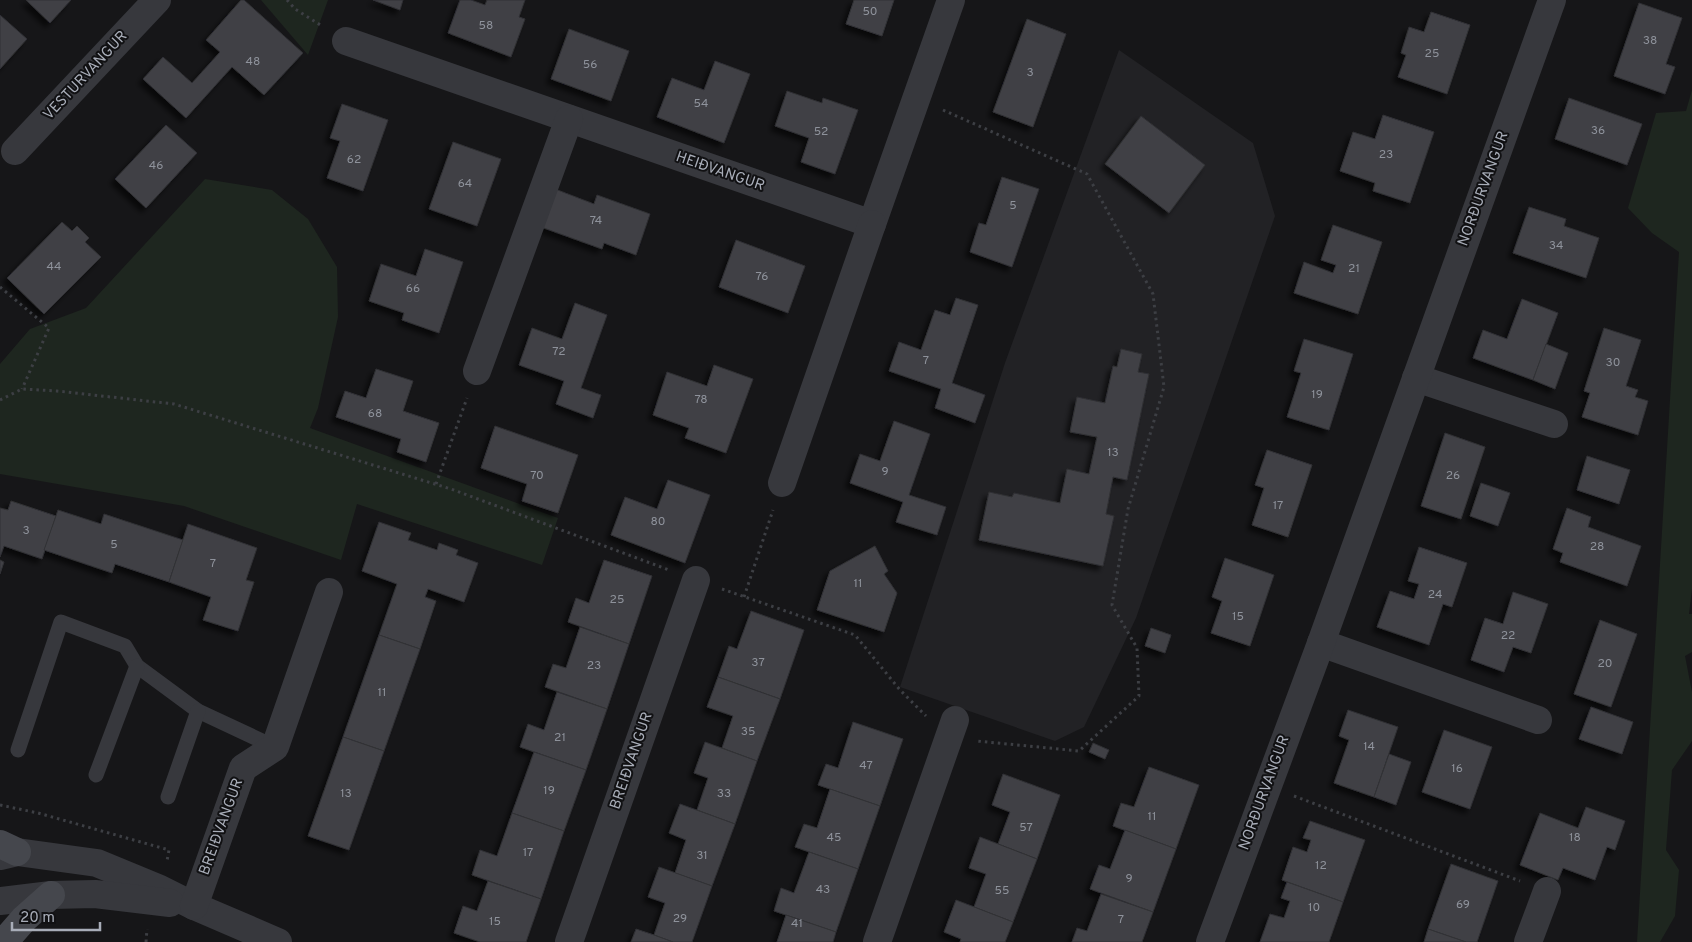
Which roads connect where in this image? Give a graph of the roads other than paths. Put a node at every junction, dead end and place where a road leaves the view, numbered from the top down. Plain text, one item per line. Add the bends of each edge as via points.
1 (157, 0) edge
2 (951, 0) edge
3 (1552, 0) edge
4 (346, 41) road end
5 (568, 119) junction
6 (15, 151) dead end
7 (872, 224) junction
8 (477, 371) road end
9 (1416, 378) junction
10 (1554, 424) dead end
11 (782, 483) road end
12 (696, 580) dead end
13 (329, 592) dead end
14 (1320, 643) junction
15 (137, 666) junction
16 (198, 711) junction
17 (955, 720) dead end
18 (1538, 720) dead end
19 (275, 747) junction
20 (18, 750) dead end
21 (96, 775) dead end
22 (168, 797) dead end
23 (6, 851) edge
24 (1547, 891) road end
25 (51, 895) junction
26 (0, 901) edge
27 (194, 906) junction
28 (4, 942) edge
29 (278, 942) edge
30 (569, 942) edge
31 (877, 942) edge
32 (1210, 942) edge
33 (1528, 942) edge

1 - 6 street, VESTURVANGUR
2 - 7 street
3 - 9 street, NORÐURVANGUR
4 - 5 street, HEIÐVANGUR
5 - 7 street, HEIÐVANGUR
5 - 8 street
7 - 11 street
9 - 10 street
9 - 14 street, NORÐURVANGUR
12 - 30 street, BREIÐVANGUR
13 - 19 street
14 - 18 street
14 - 32 street, NORÐURVANGUR
15 - 16 lane
15 - 20 lane via 125,646 61,622
15 - 21 lane
16 - 19 lane
16 - 22 lane
17 - 31 street
19 - 27 street, BREIÐVANGUR via 243,768
23 - 27 street via 97,863
24 - 33 street
25 - 26 street
25 - 27 street via 95,894
25 - 28 main road
27 - 29 street

